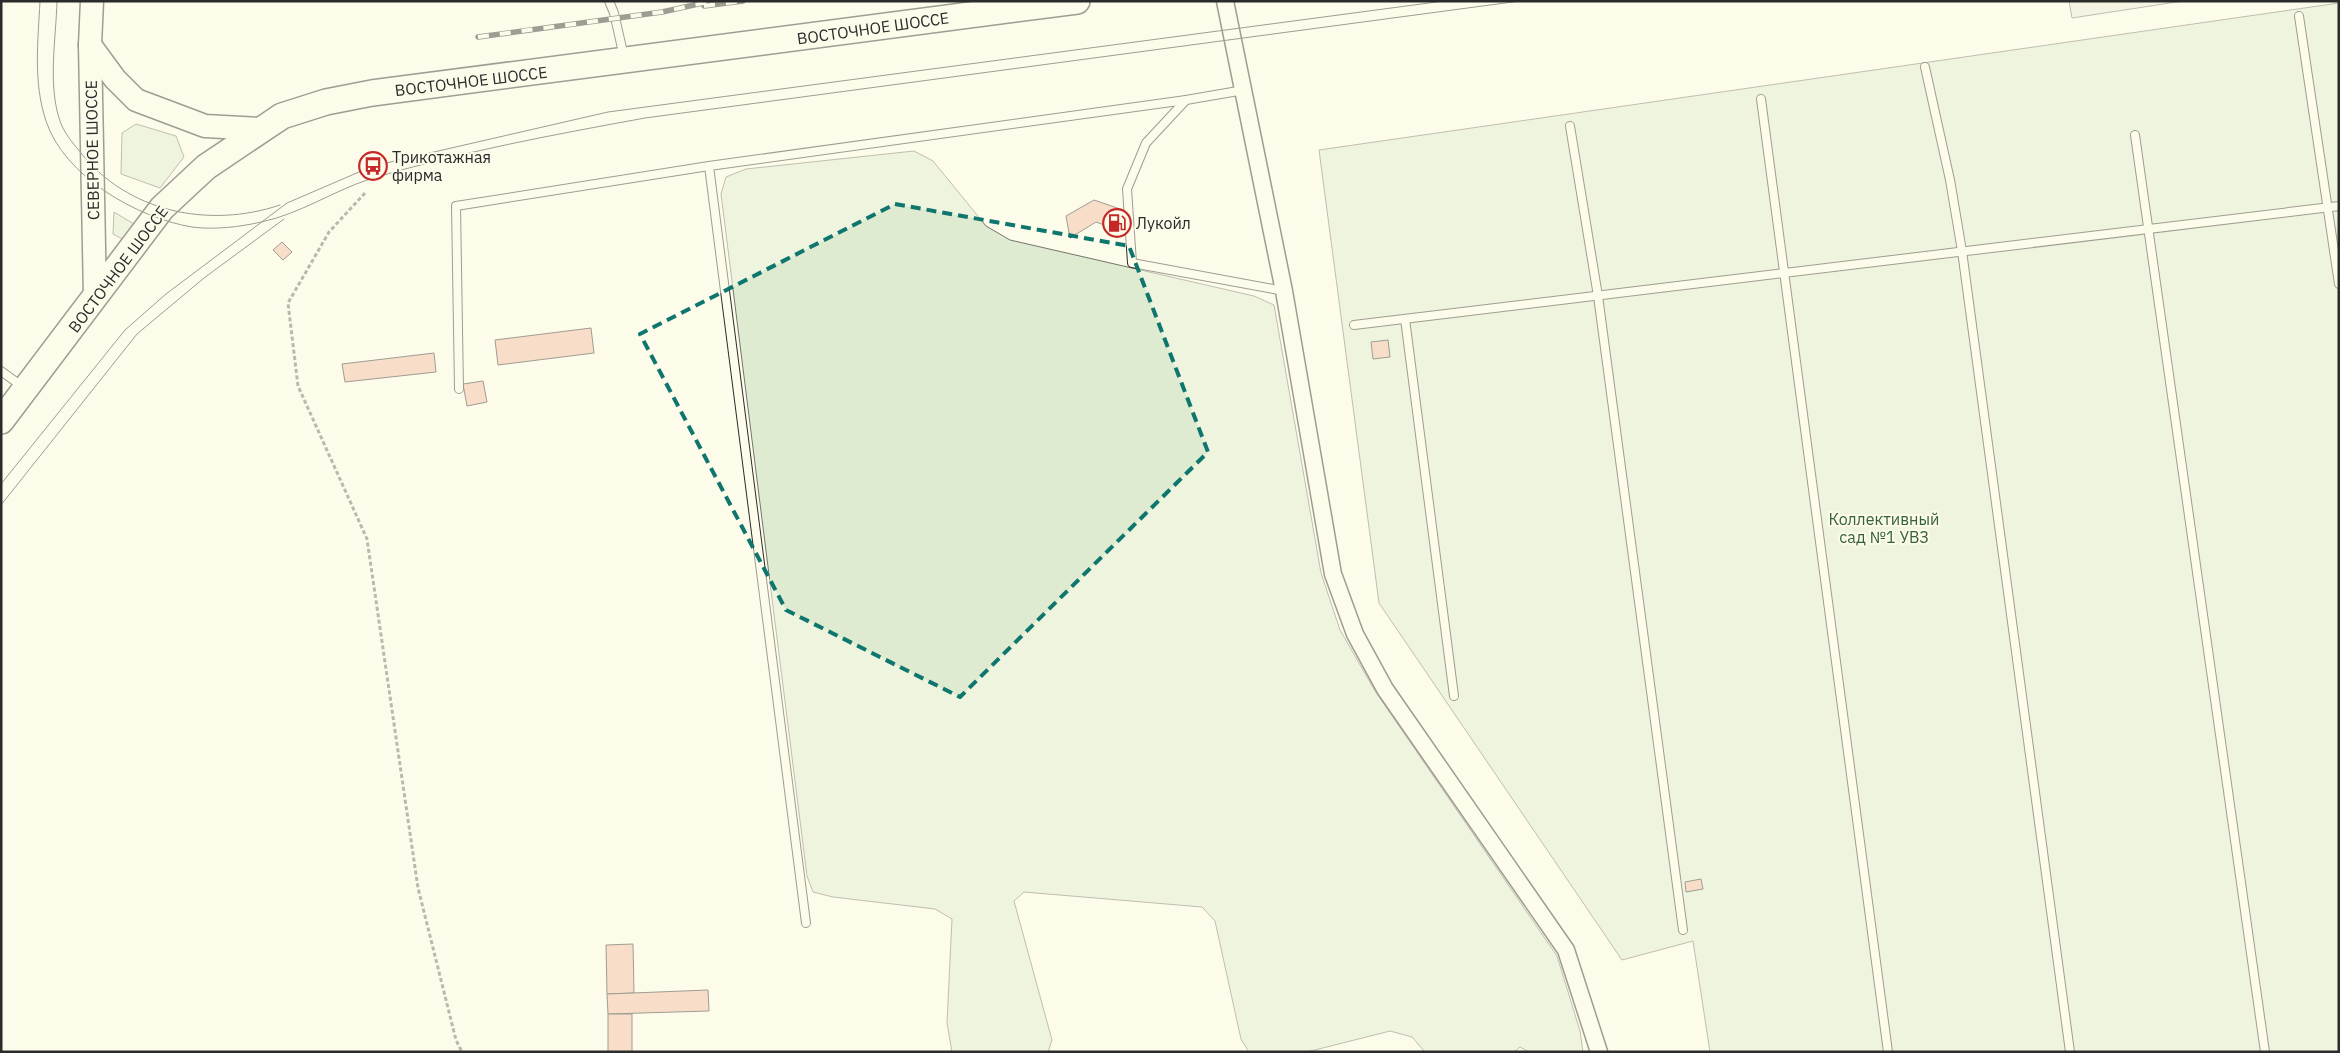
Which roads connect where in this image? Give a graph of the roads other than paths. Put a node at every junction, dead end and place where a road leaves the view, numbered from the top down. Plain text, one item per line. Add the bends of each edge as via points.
1 (92, 1) edge
2 (609, 1) edge
3 (1077, 1) edge
4 (1225, 1) edge
5 (2300, 16) dead end
6 (90, 45) junction
7 (625, 61) junction
8 (1925, 67) dead end
9 (1244, 90) junction
10 (1760, 99) dead end
11 (1186, 100) junction
12 (1570, 126) dead end
13 (260, 129) junction
14 (2135, 135) dead end
15 (708, 166) junction
16 (2339, 206) edge
17 (2327, 207) junction
18 (2146, 229) junction
19 (1962, 251) junction
20 (1782, 273) junction
21 (2339, 284) edge
22 (1284, 291) junction
23 (1598, 296) junction
24 (95, 298) junction
25 (1406, 319) junction
26 (1354, 325) dead end
27 (1, 371) edge
28 (27, 390) junction
29 (460, 390) dead end
30 (1, 421) edge
31 (1454, 696) dead end
32 (806, 923) dead end
33 (1683, 930) dead end
34 (1599, 1052) edge
35 (1888, 1052) edge
36 (2070, 1052) edge
37 (2265, 1052) edge

1 - 6 main road, СЕВЕРНОЕ ШОССЕ
2 - 7 lane
3 - 7 main road, ВОСТОЧНОЕ ШОССЕ
4 - 9 street
5 - 17 lane
6 - 13 main road via 115,80 136,100 205,126
6 - 24 main road, СЕВЕРНОЕ ШОССЕ
7 - 13 main road, ВОСТОЧНОЕ ШОССЕ via 372,93 326,102 282,116
8 - 19 lane
9 - 11 lane
9 - 22 street
10 - 20 lane
11 - 15 lane
11 - 22 lane via 1146,143 1127,188 1132,263
12 - 23 lane
13 - 24 main road, ВОСТОЧНОЕ ШОССЕ via 206,167 162,208
14 - 18 lane
15 - 29 lane via 456,206
15 - 32 lane
16 - 17 lane
17 - 18 lane
17 - 21 lane
18 - 19 lane
18 - 37 lane
19 - 20 lane
19 - 36 lane
20 - 23 lane
20 - 35 lane
22 - 34 street via 1334,574 1355,634 1384,689 1566,950
23 - 25 lane
23 - 33 lane
24 - 28 main road, ВОСТОЧНОЕ ШОССЕ
25 - 26 lane
25 - 31 lane
27 - 28 lane
28 - 30 main road, ВОСТОЧНОЕ ШОССЕ

